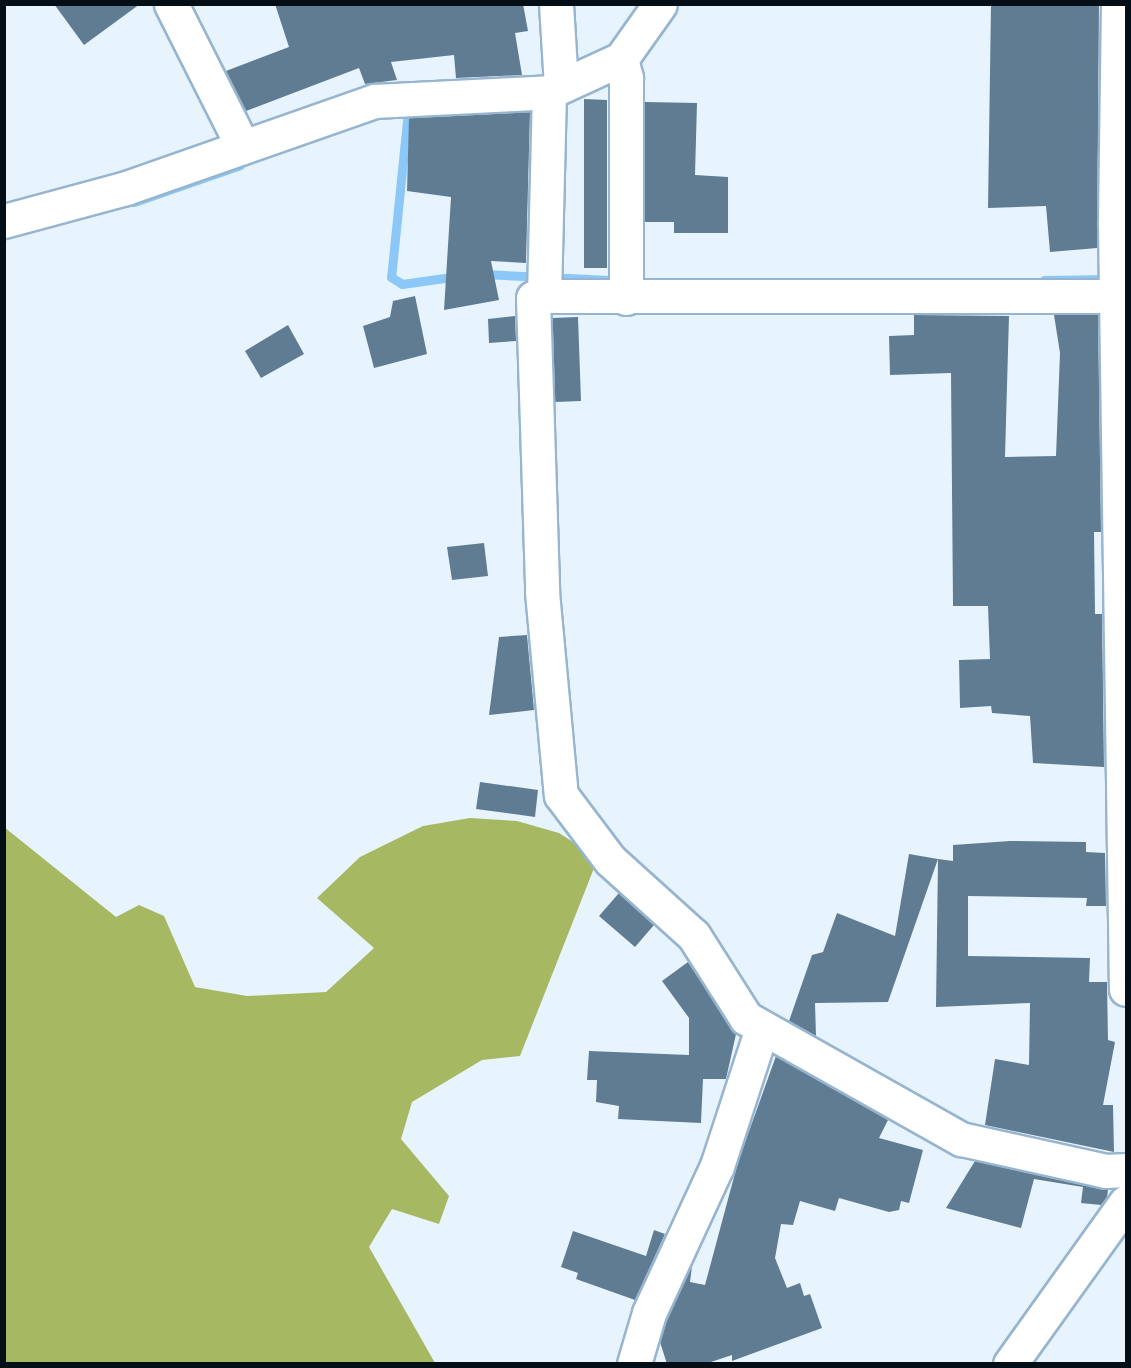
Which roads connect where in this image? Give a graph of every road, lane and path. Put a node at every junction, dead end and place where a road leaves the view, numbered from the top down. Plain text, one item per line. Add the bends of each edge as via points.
1 (171, 4) edge
2 (556, 4) edge
3 (660, 4) edge
4 (1118, 4) edge
5 (621, 59) junction
6 (555, 89) junction
7 (243, 147) junction
8 (4, 221) edge
9 (544, 280) junction
10 (1119, 284) junction
11 (625, 286) junction
12 (1125, 812) edge
13 (1126, 989) edge
14 (762, 1028) junction
15 (1126, 1170) edge
16 (1126, 1202) edge
17 (634, 1364) edge
18 (1010, 1364) edge

1 - 7 street
2 - 6 street
3 - 5 street
4 - 10 street
5 - 6 street
5 - 11 street via 626,78
6 - 7 street via 374,101
6 - 9 street
7 - 8 street via 126,188
9 - 11 street
9 - 14 street via 533,298 542,592 561,795 610,860 694,936 746,1018
10 - 11 street
10 - 12 street
12 - 13 street
14 - 15 street via 961,1138 1106,1171
14 - 17 street via 717,1166 650,1313
16 - 18 street

